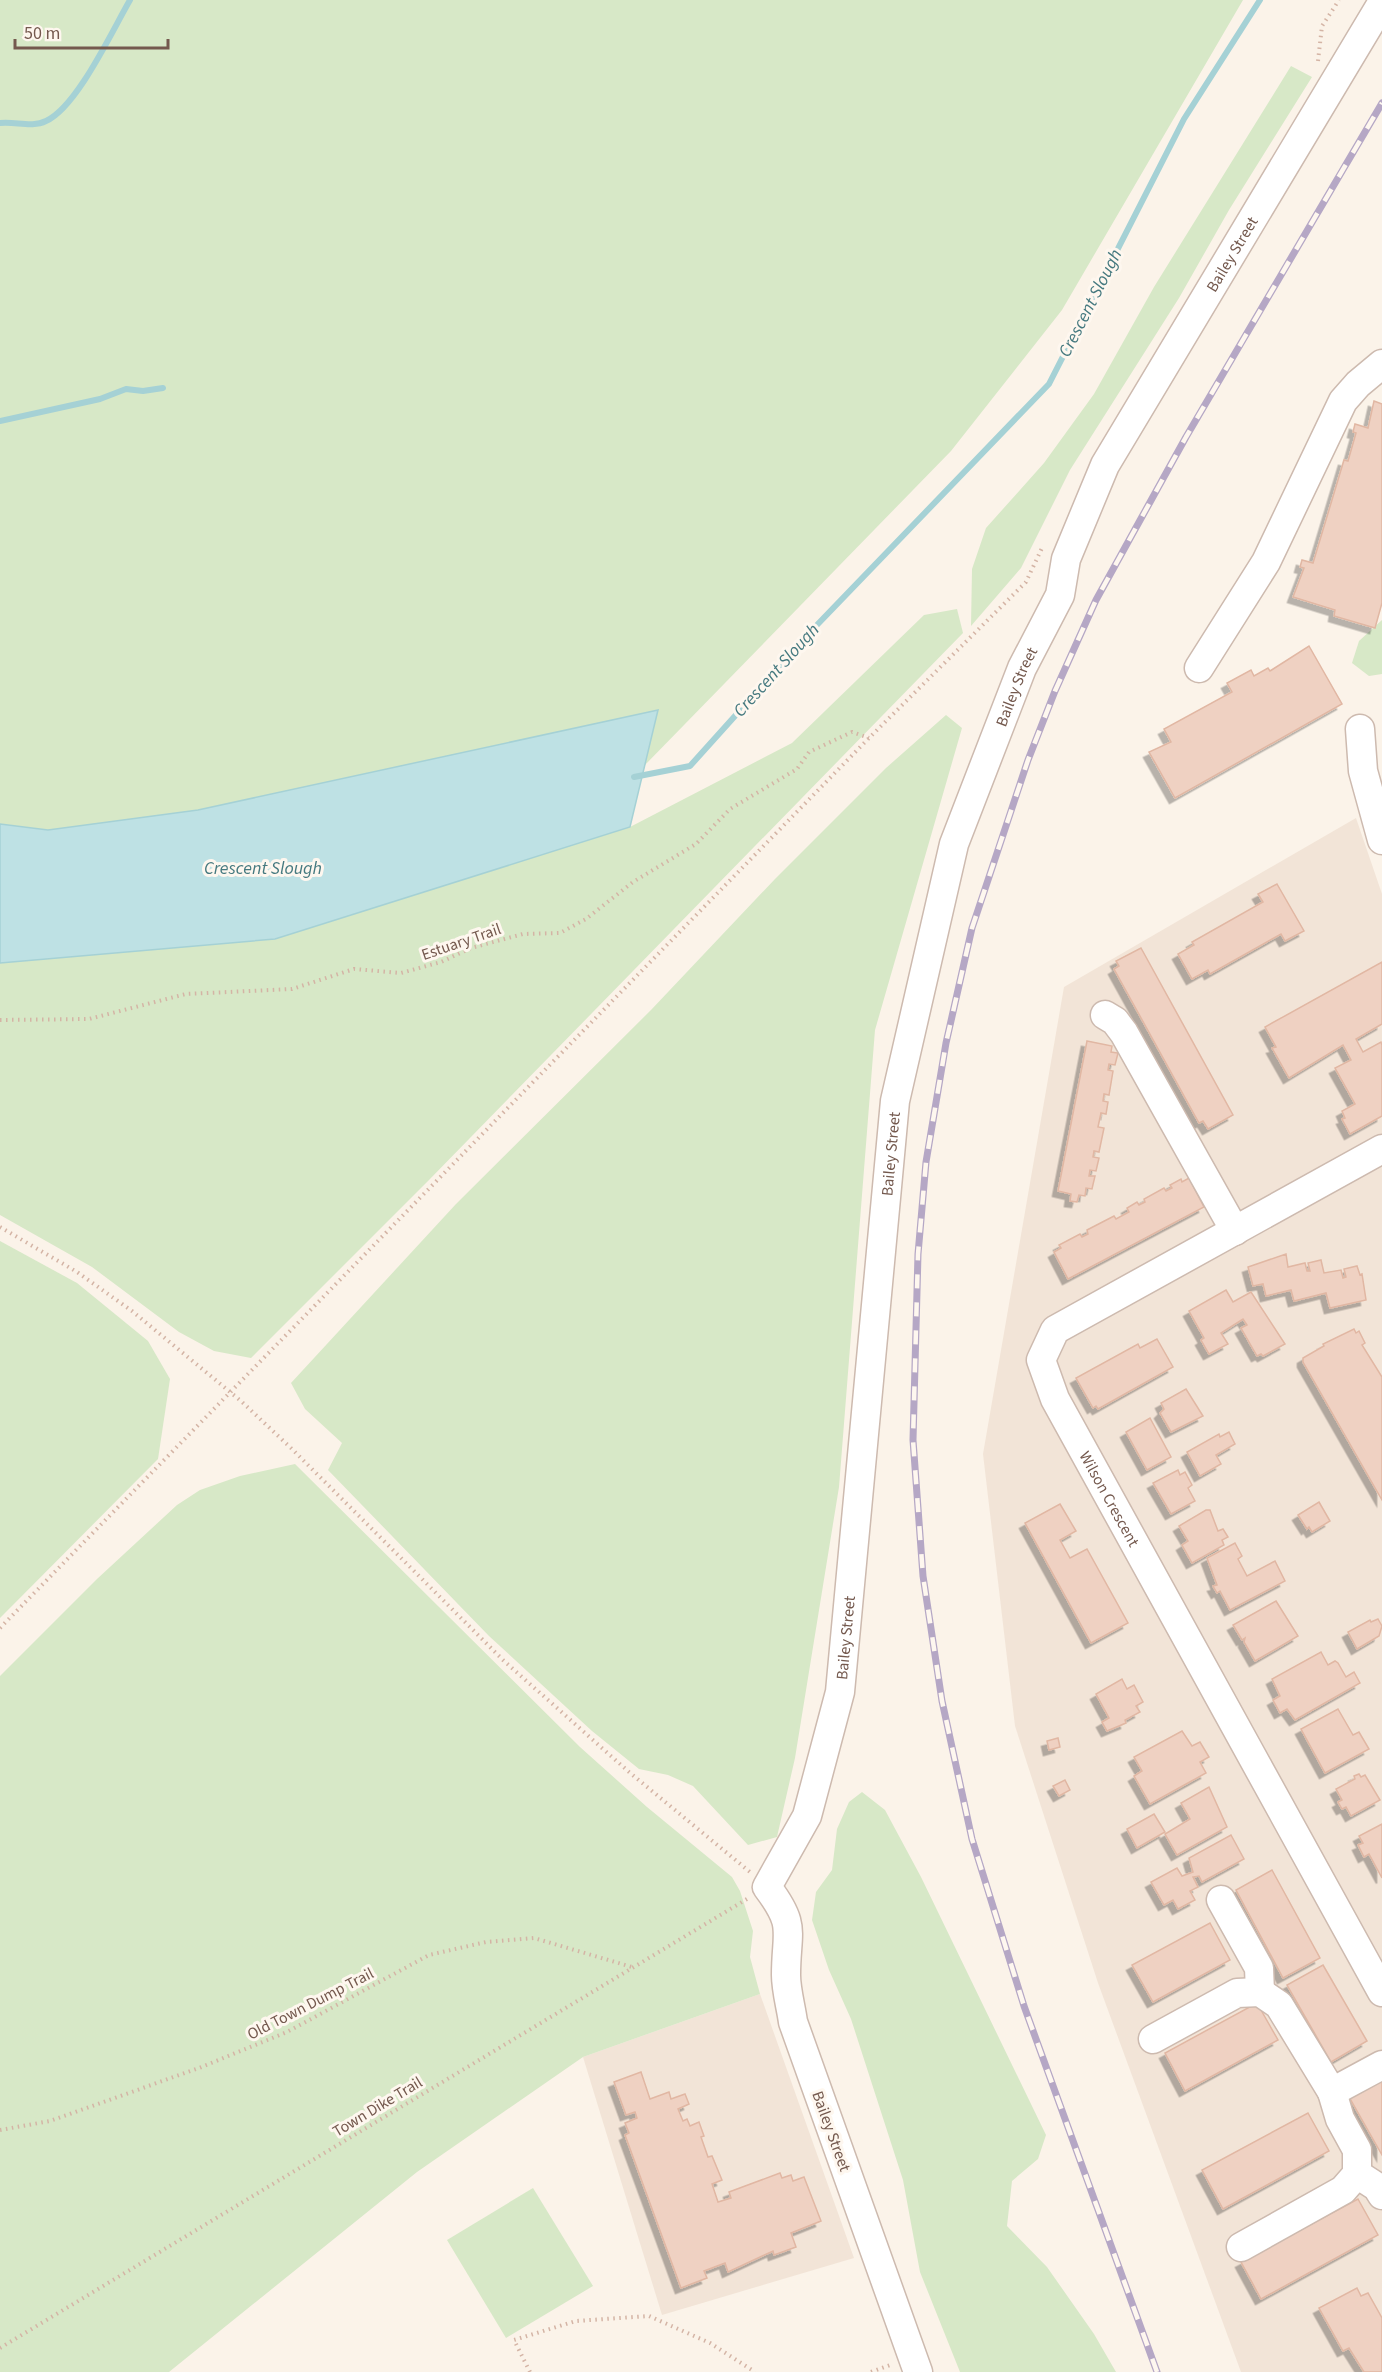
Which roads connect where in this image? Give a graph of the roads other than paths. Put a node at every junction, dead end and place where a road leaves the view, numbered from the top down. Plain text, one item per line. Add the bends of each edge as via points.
1 (1382, 3) edge
2 (1382, 364) edge
3 (1199, 668) dead end
4 (1360, 729) dead end
5 (1382, 840) edge
6 (1105, 1015) dead end
7 (1382, 1149) edge
8 (1235, 1231) junction
9 (1221, 1900) dead end
10 (1260, 1992) junction
11 (1382, 1992) edge
12 (1153, 2039) dead end
13 (1382, 2065) edge
14 (1332, 2092) junction
15 (1357, 2174) junction
16 (1382, 2195) edge
17 (1241, 2247) dead end
18 (918, 2372) edge

1 - 18 street, Bailey Street via 1105,465 1066,559 1060,595 1022,668 954,844 895,1101 840,1692 807,1816 767,1887 784,1909 789,1929 786,1977 793,2022
2 - 3 street via 1343,401 1266,562
4 - 5 street via 1363,771
6 - 8 street via 1124,1033
7 - 8 street, Wilson Crescent
8 - 11 street, Wilson Crescent via 1055,1330 1041,1360 1055,1399
9 - 10 street via 1259,1968
10 - 12 street via 1237,1994
10 - 14 street via 1279,2005
13 - 14 street
14 - 15 street via 1340,2119 1357,2150
15 - 16 street
15 - 17 street via 1343,2190

